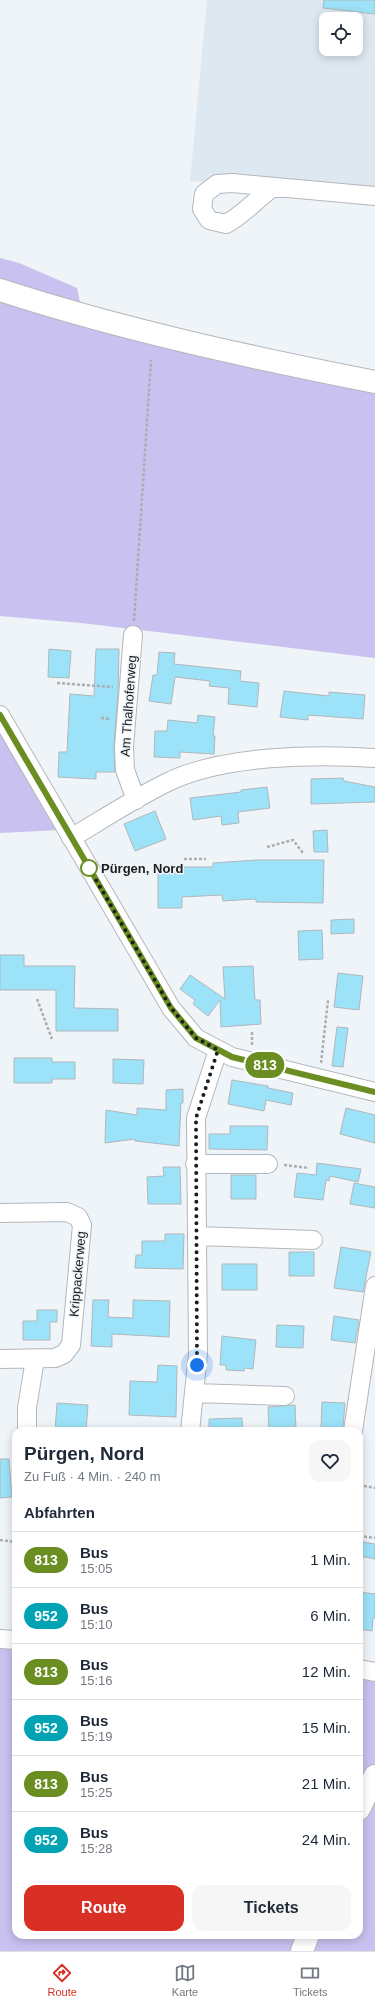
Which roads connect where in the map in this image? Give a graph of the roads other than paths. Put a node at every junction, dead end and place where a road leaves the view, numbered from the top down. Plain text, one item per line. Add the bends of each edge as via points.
1 (273, 187) dead end
2 (375, 196) edge
3 (0, 290) edge
4 (375, 382) edge
5 (133, 635) road end
6 (0, 715) edge
7 (375, 758) edge
8 (136, 800) junction
9 (71, 838) junction
10 (218, 1050) junction
11 (375, 1092) edge
12 (195, 1164) junction
13 (268, 1164) road end
14 (0, 1213) edge
15 (197, 1236) junction
16 (313, 1240) dead end
17 (375, 1286) edge
18 (0, 1359) edge
19 (35, 1359) junction
20 (194, 1393) junction
21 (285, 1396) dead end
22 (27, 1427) edge
23 (190, 1427) edge
24 (354, 1427) edge
25 (363, 1670) edge
26 (375, 1672) edge
27 (375, 1776) edge
28 (363, 1801) edge
29 (306, 1939) edge
30 (302, 1951) edge

1 - 2 street
3 - 4 main road via 123,326 251,357
5 - 8 street, Am Thalhoferweg via 124,747 125,770
6 - 9 street
7 - 8 street via 280,757 217,766 169,781
8 - 9 street
9 - 10 street via 171,1008 196,1038
10 - 11 street via 232,1057
10 - 12 street via 196,1118
12 - 13 street
12 - 15 street
14 - 19 street, Krippackerweg via 67,1212 78,1217 82,1225 71,1346 64,1354 55,1358
15 - 16 street
15 - 20 street via 198,1354
17 - 24 street
18 - 19 street, Krippackerweg
19 - 22 street via 27,1408
20 - 21 street
20 - 23 street
25 - 26 street
27 - 28 main road
29 - 30 main road

